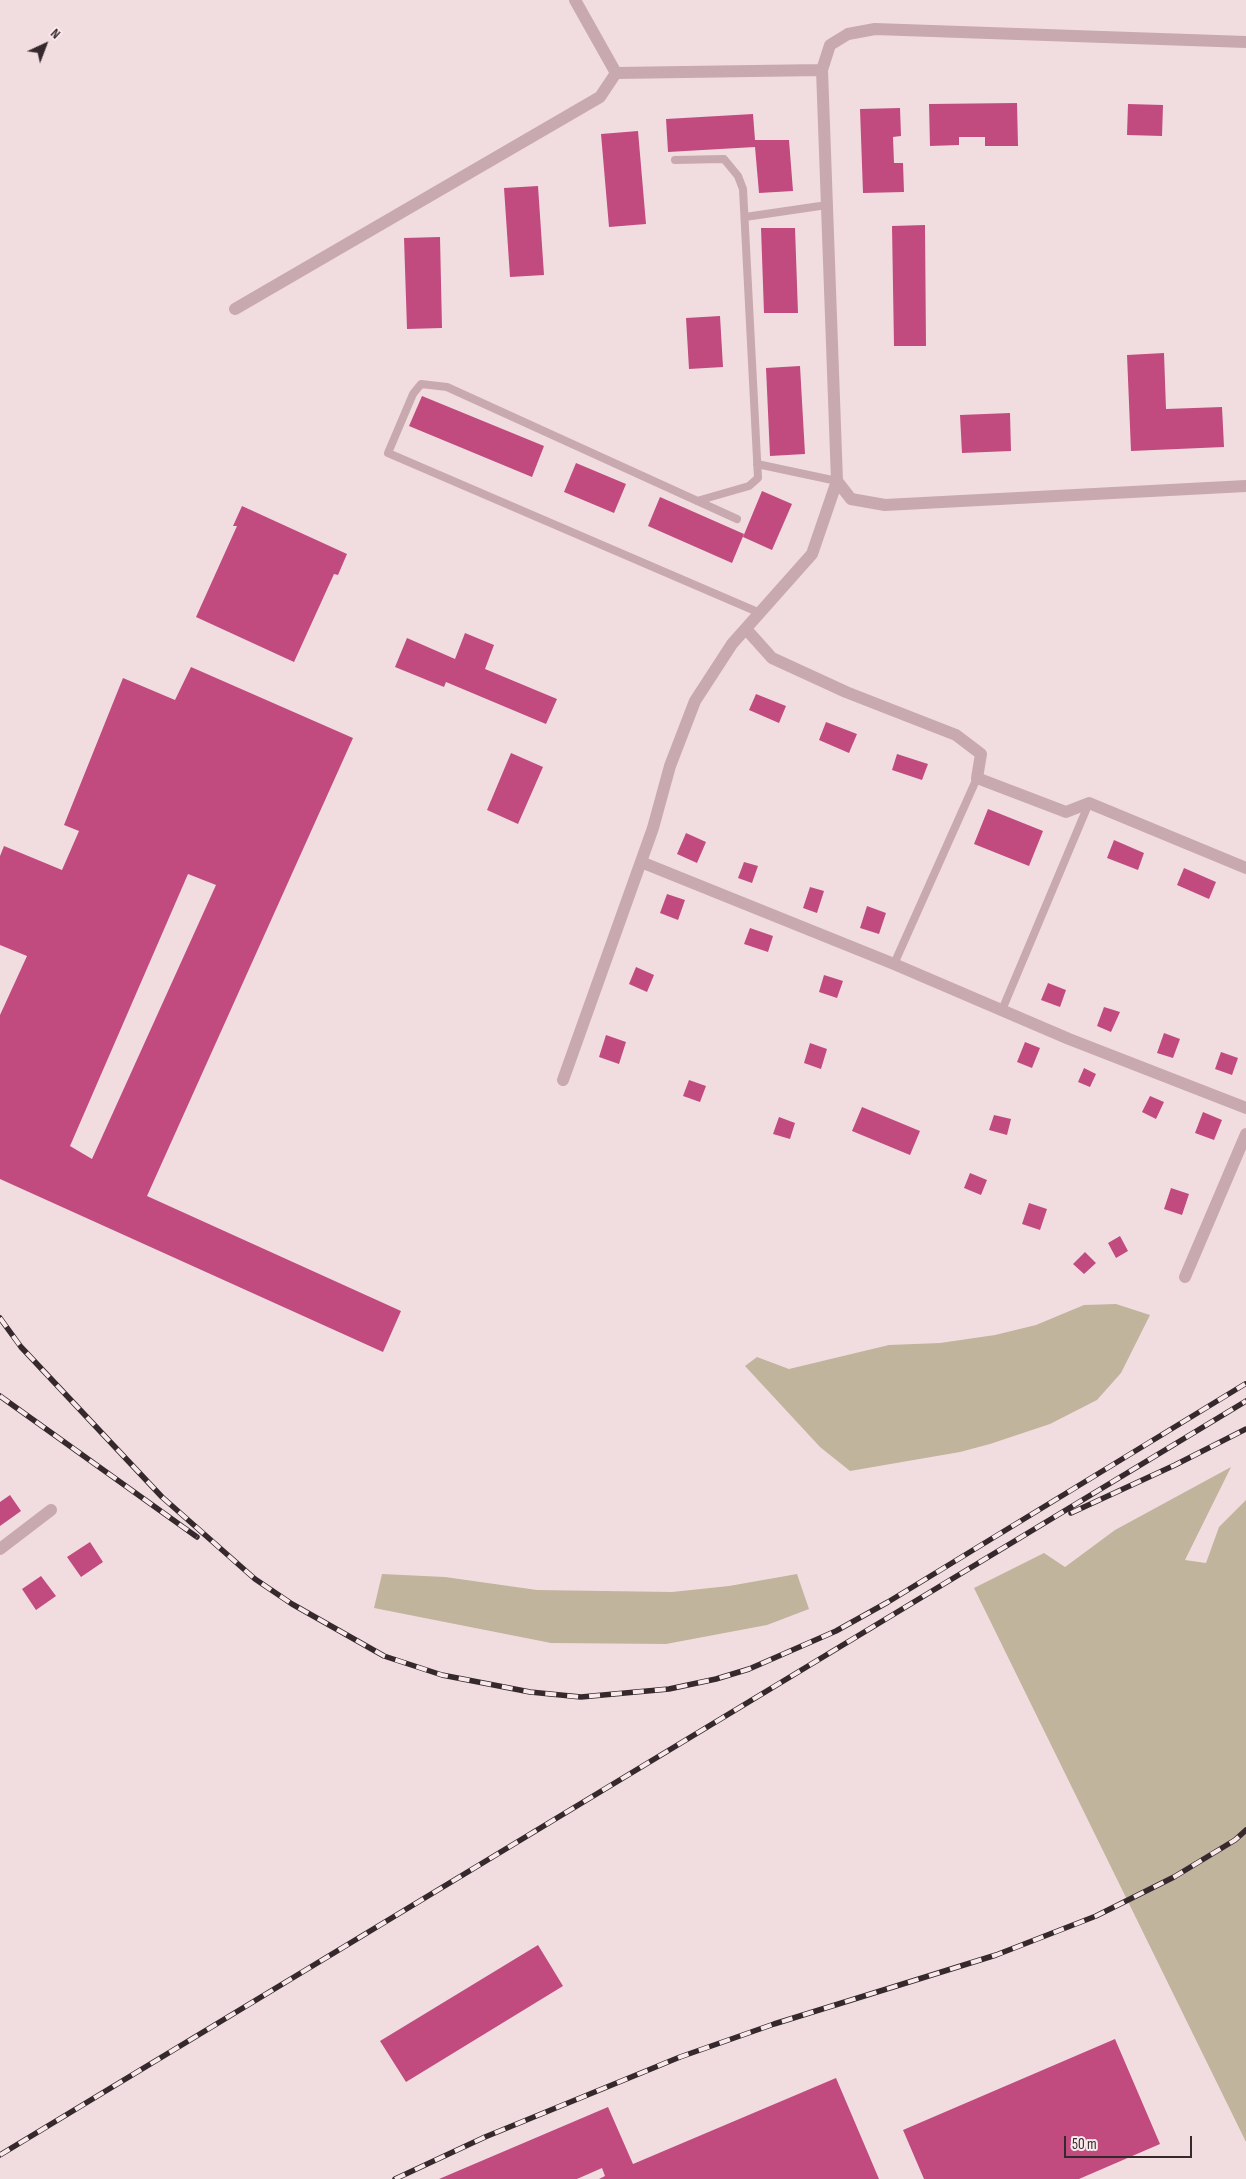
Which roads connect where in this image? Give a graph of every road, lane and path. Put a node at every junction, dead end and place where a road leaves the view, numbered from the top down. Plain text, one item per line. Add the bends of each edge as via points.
1 (575, 0) edge
2 (1246, 42) edge
3 (822, 70) junction
4 (616, 73) junction
5 (675, 160) dead end
6 (827, 206) junction
7 (745, 217) junction
8 (235, 309) dead end
9 (758, 464) junction
10 (837, 481) junction
11 (1246, 486) edge
12 (697, 501) junction
13 (737, 519) dead end
14 (760, 613) junction
15 (746, 628) junction
16 (977, 778) junction
17 (1089, 803) junction
18 (641, 862) junction
19 (1246, 868) edge
20 (894, 964) junction
21 (1002, 1010) junction
22 (563, 1080) dead end
23 (1246, 1108) edge
24 (1246, 1134) edge
25 (1185, 1277) dead end
26 (51, 1510) dead end
27 (0, 1549) edge

1 - 4 street
2 - 3 street via 875,28 848,34 830,45
3 - 4 street
3 - 6 street
4 - 8 street via 600,97
5 - 7 lane via 724,159 738,176 743,189
6 - 7 lane
6 - 10 street
7 - 9 lane
9 - 10 lane
9 - 12 lane via 758,478 749,486
10 - 11 street via 851,499 886,505
10 - 14 street via 812,554
12 - 13 lane
12 - 14 lane via 447,387 421,384 413,394 388,453
14 - 15 street
15 - 16 street via 772,658 846,692 956,735 981,754
15 - 18 street via 695,702 670,766
16 - 17 street via 1066,812
16 - 20 lane
17 - 19 street
17 - 21 lane
18 - 20 street
18 - 22 street
20 - 21 street
21 - 23 street
24 - 25 street
26 - 27 street

